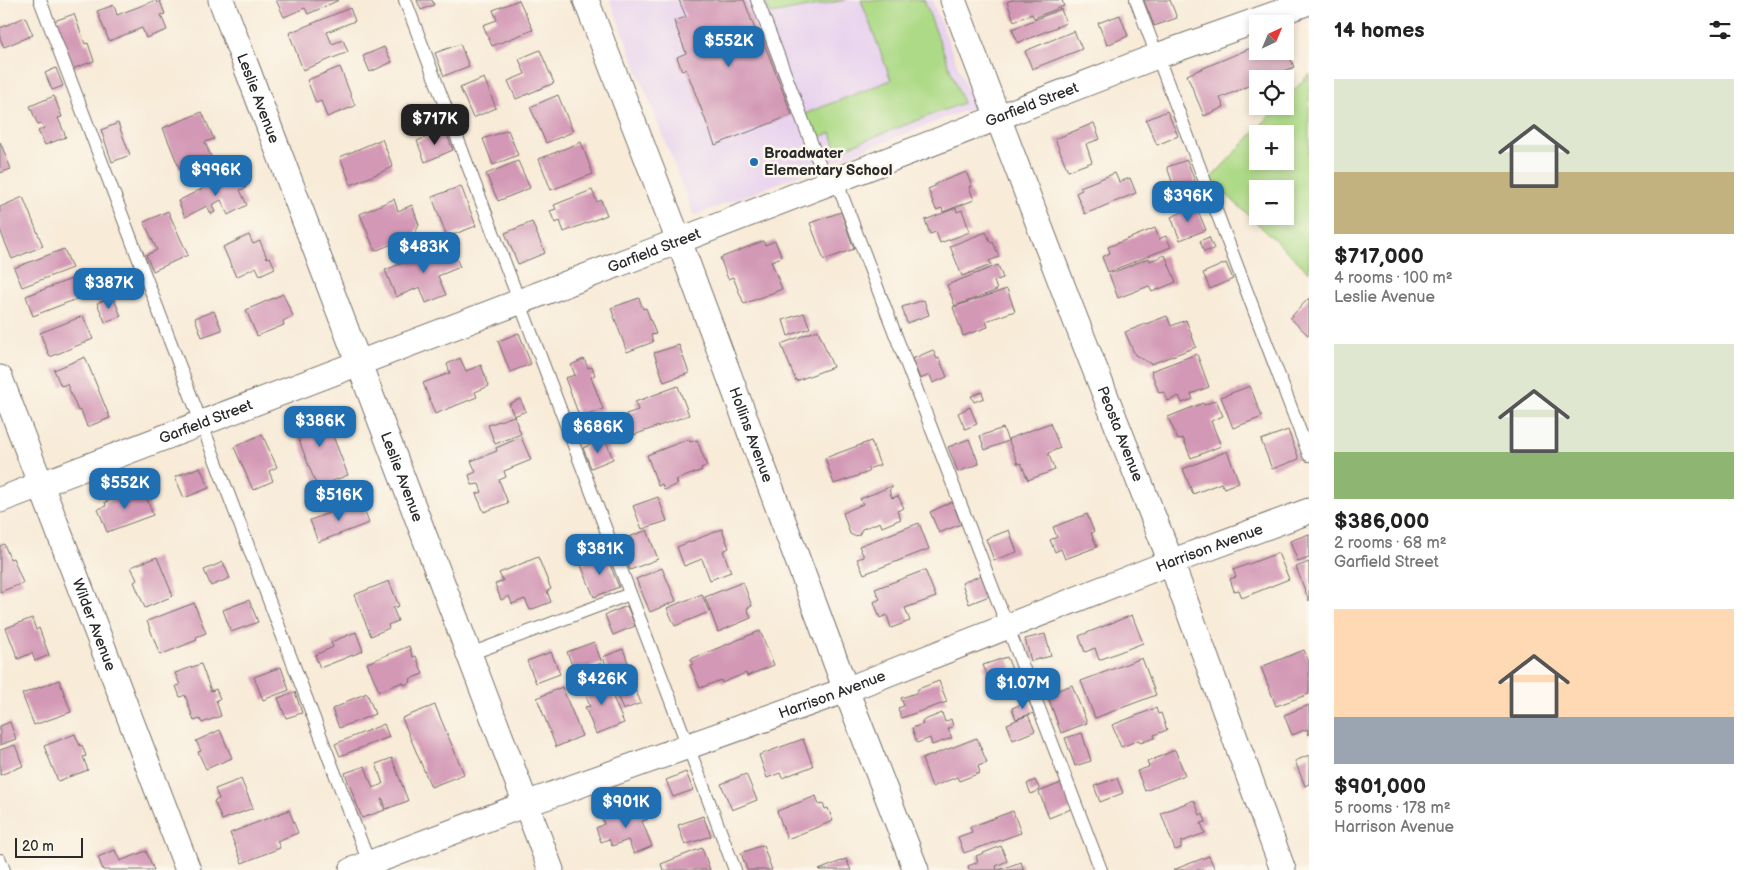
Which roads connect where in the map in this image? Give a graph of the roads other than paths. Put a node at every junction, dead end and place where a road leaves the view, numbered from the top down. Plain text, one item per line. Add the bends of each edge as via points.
1 (40, 0) edge
2 (221, 0) edge
3 (405, 0) edge
4 (586, 0) edge
5 (757, 0) edge
6 (952, 0) edge
7 (1136, 0) edge
8 (1309, 2) edge
9 (1156, 56) junction
10 (998, 118) junction
11 (832, 182) junction
12 (679, 241) junction
13 (519, 302) junction
14 (360, 363) junction
15 (0, 378) edge
16 (201, 423) junction
17 (1309, 455) edge
18 (41, 483) junction
19 (0, 500) edge
20 (1309, 510) edge
21 (1171, 562) junction
22 (630, 594) junction
23 (1008, 626) junction
24 (470, 654) junction
25 (846, 690) junction
26 (688, 746) junction
27 (526, 804) junction
28 (0, 860) edge
29 (365, 868) edge
30 (4, 870) edge
31 (188, 870) edge
32 (551, 870) edge
33 (735, 870) edge
34 (916, 870) edge
35 (1101, 870) edge
36 (1283, 870) edge

1 - 16 lane
2 - 14 street, Leslie Avenue
3 - 13 lane
4 - 12 street, Hollins Avenue
5 - 11 lane
6 - 10 street, Peosta Avenue
7 - 9 lane
8 - 9 street, Garfield Street
9 - 10 street, Garfield Street
9 - 17 lane
10 - 11 street, Garfield Street
10 - 21 street, Peosta Avenue
11 - 12 street, Garfield Street
11 - 23 lane
12 - 13 street, Garfield Street
12 - 25 street, Hollins Avenue
13 - 14 street, Garfield Street
13 - 22 lane
14 - 16 street, Garfield Street
14 - 24 street, Leslie Avenue
15 - 18 street, Wilder Avenue
16 - 18 street, Garfield Street
16 - 29 lane
18 - 19 street, Garfield Street
18 - 31 street, Wilder Avenue
20 - 21 street, Harrison Avenue
21 - 23 street, Harrison Avenue
21 - 36 street, Peosta Avenue
22 - 24 lane
22 - 26 lane
23 - 25 street, Harrison Avenue
23 - 35 lane
24 - 27 street, Leslie Avenue
25 - 26 street, Harrison Avenue
25 - 34 street, Hollins Avenue
26 - 27 street, Harrison Avenue
26 - 33 lane
27 - 29 street, Harrison Avenue
27 - 32 street, Leslie Avenue
28 - 30 lane

